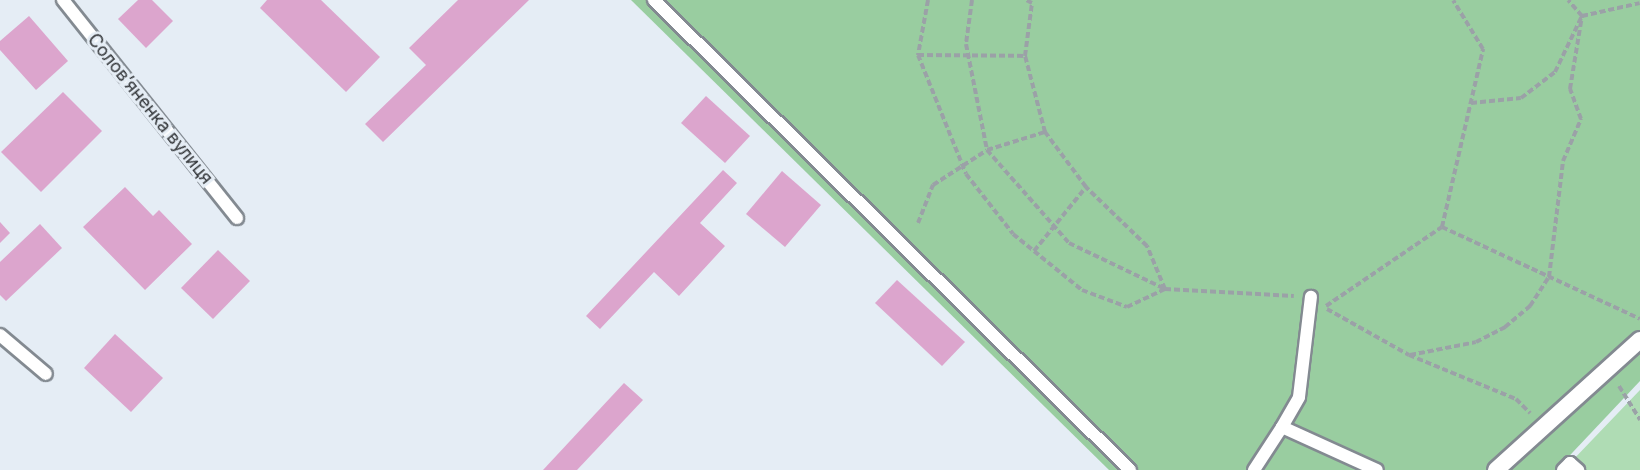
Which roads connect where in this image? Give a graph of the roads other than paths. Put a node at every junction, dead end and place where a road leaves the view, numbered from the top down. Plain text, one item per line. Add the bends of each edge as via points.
1 (63, 0) edge
2 (654, 0) edge
3 (237, 218) dead end
4 (1311, 297) road end
5 (0, 334) edge
6 (1640, 340) edge
7 (46, 374) dead end
8 (1282, 427) junction
9 (1130, 470) edge
10 (1254, 470) edge
11 (1377, 470) edge
12 (1496, 470) edge
13 (1563, 470) edge
14 (1578, 470) edge

1 - 3 lane, Солов’яненка вулиця
2 - 9 lane
4 - 8 lane via 1299,397
5 - 7 lane
6 - 12 street
8 - 10 lane
8 - 11 lane
13 - 14 lane via 1570,463

